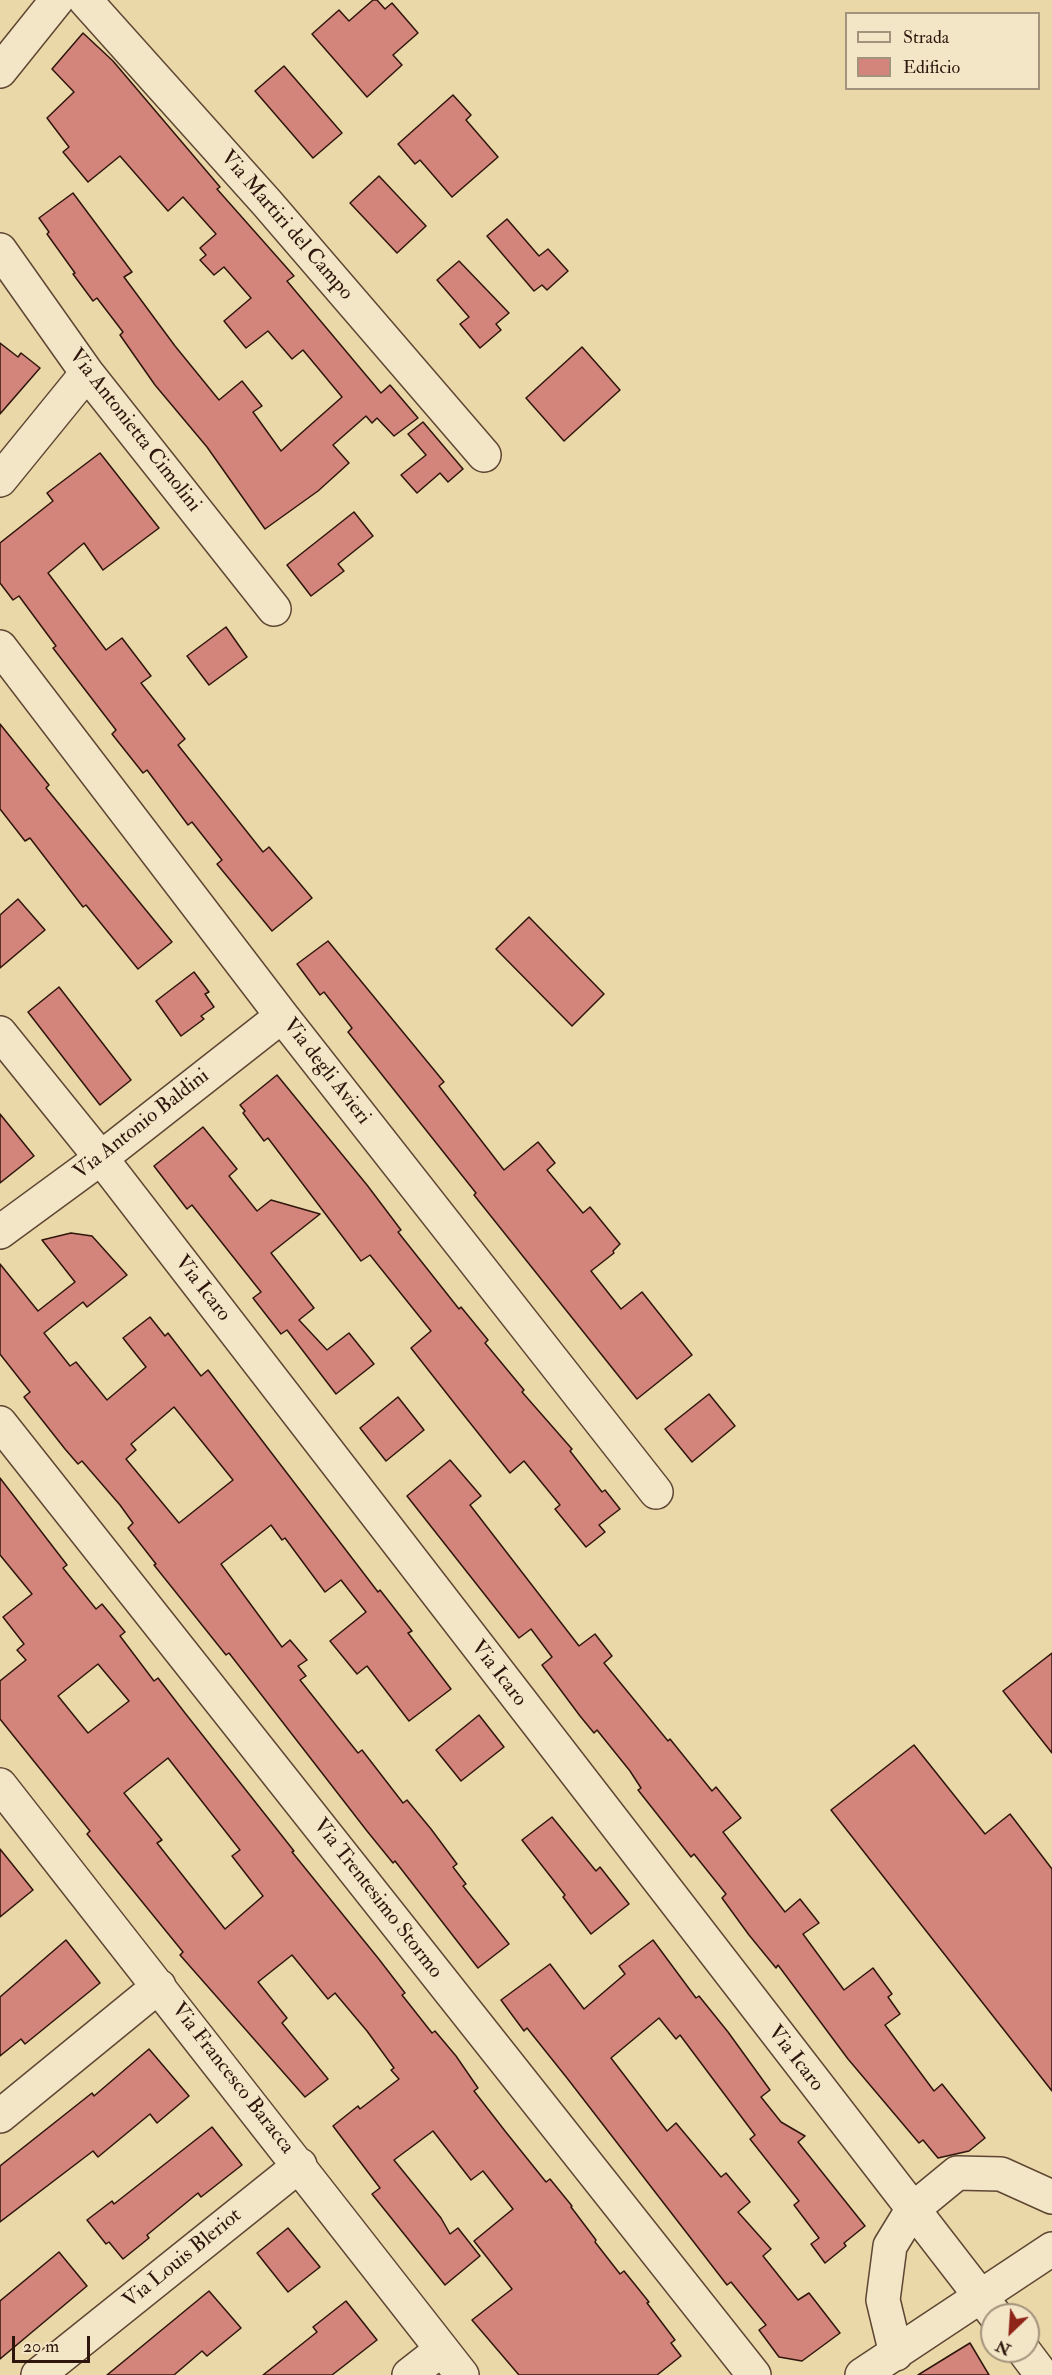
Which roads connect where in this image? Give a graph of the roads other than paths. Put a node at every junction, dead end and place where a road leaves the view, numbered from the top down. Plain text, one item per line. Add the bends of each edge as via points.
1 (57, 0) edge
2 (85, 0) edge
3 (0, 71) edge
4 (0, 250) edge
5 (87, 373) junction
6 (484, 454) dead end
7 (0, 480) edge
8 (274, 609) dead end
9 (0, 648) edge
10 (282, 1016) junction
11 (0, 1033) edge
12 (101, 1158) junction
13 (0, 1232) edge
14 (0, 1423) edge
15 (656, 1492) dead end
16 (4, 1799) edge
17 (159, 1986) junction
18 (0, 2116) edge
19 (300, 2165) junction
20 (1052, 2197) edge
21 (912, 2210) junction
22 (1052, 2249) edge
23 (986, 2303) edge
24 (991, 2303) edge
25 (980, 2310) edge
26 (441, 2350) junction
27 (896, 2354) junction
28 (38, 2375) edge
29 (409, 2375) edge
30 (462, 2375) edge
31 (754, 2375) edge
32 (862, 2375) edge

1 - 3 street
2 - 6 street, Via Martiri del Campo
4 - 5 street, Via Antonietta Cimolini
5 - 7 street
5 - 8 street, Via Antonietta Cimolini
9 - 10 street, Via degli Avieri
10 - 12 street, Via Antonio Baldini
10 - 15 street, Via degli Avieri
11 - 12 street, Via Icaro
12 - 13 street, Via Antonio Baldini
12 - 21 street, Via Icaro
14 - 31 street, Via Trentesimo Stormo
16 - 17 street, Via Francesco Baracca
17 - 18 street
17 - 19 street, Via Francesco Baracca
19 - 26 street, Via Francesco Baracca
19 - 28 street, Via Louis Bleriot
20 - 21 street via 1001,2174 957,2173
21 - 23 street, Via Icaro
21 - 27 street via 890,2246 883,2300
22 - 24 street
25 - 27 street
26 - 29 street
26 - 30 street, Via Francesco Baracca
27 - 32 street

